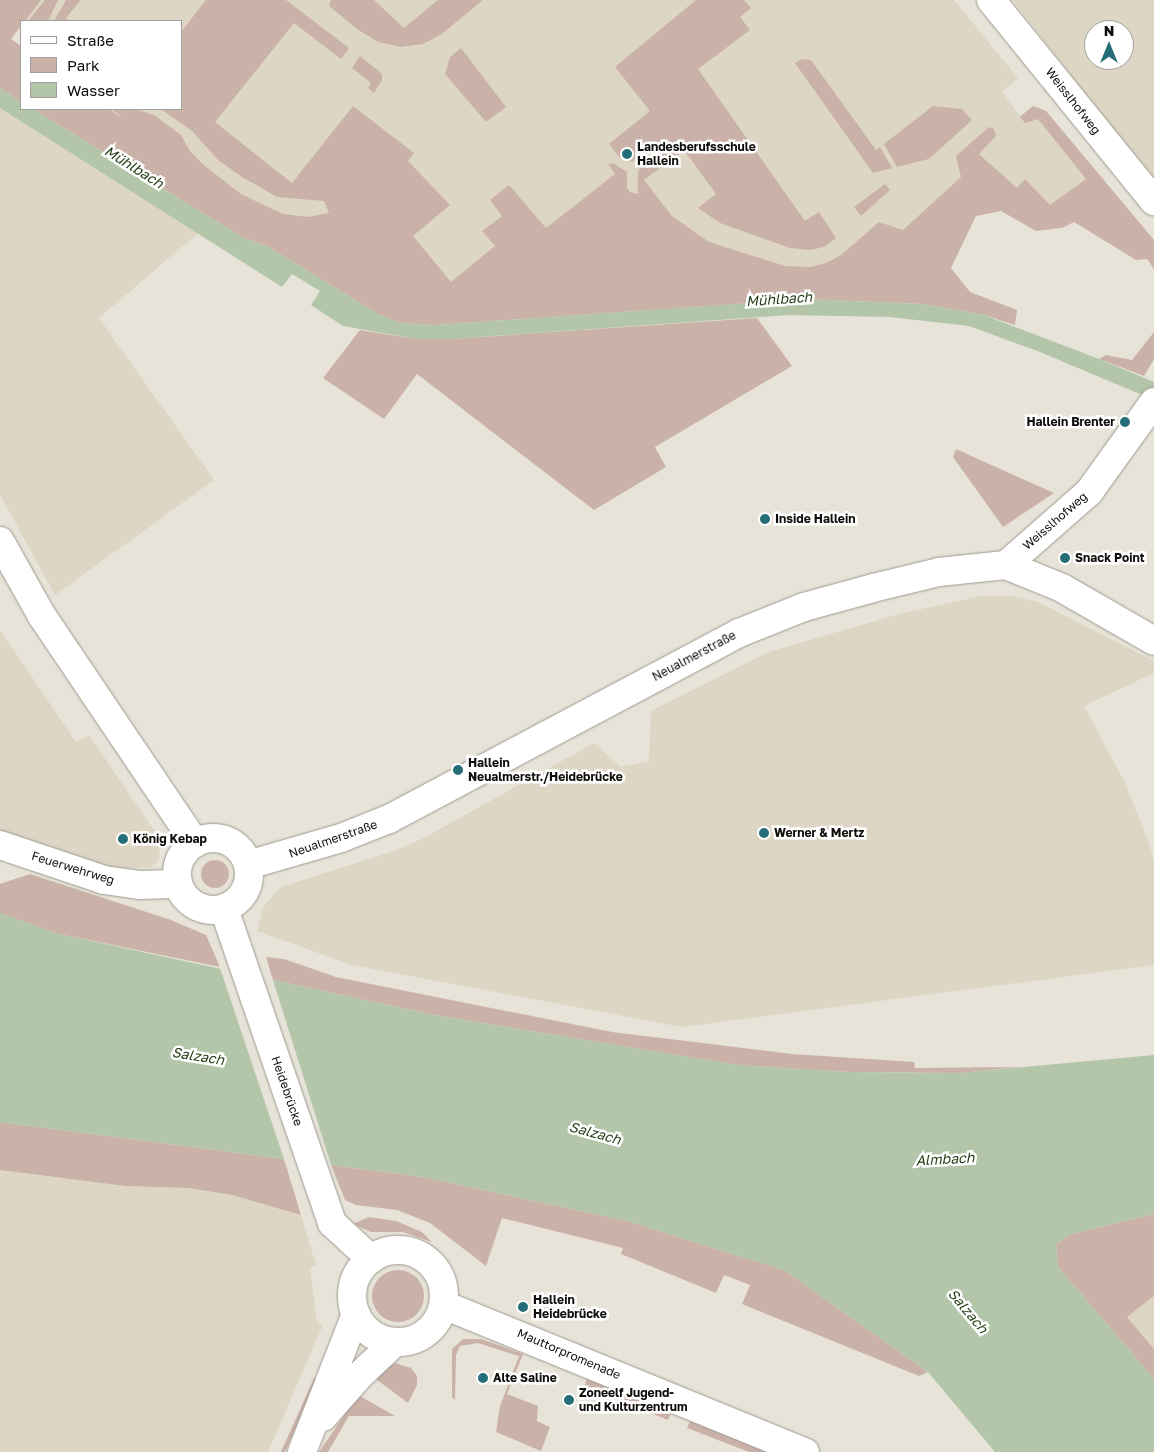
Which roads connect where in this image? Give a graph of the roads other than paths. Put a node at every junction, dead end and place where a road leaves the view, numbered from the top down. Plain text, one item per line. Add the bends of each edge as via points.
1 (991, 0) edge
2 (1154, 201) edge
3 (1154, 403) edge
4 (0, 542) edge
5 (1006, 565) junction
6 (1154, 641) edge
7 (195, 843) junction
8 (0, 845) edge
9 (248, 865) junction
10 (178, 884) junction
11 (224, 909) junction
12 (370, 1259) junction
13 (444, 1305) junction
14 (356, 1314) junction
15 (395, 1342) junction
16 (307, 1441) edge
17 (805, 1452) edge

1 - 2 street, Weisslhofweg
3 - 5 street, Weisslhofweg via 1088,492
4 - 7 street via 46,624
5 - 6 street, Neualmerstraße via 1062,588
5 - 9 street, Neualmerstraße via 939,572 873,588 804,608 738,633 390,819 341,838
7 - 9 street via 216,838 228,841 243,854
7 - 10 street via 178,862
8 - 10 street, Feuerwehrweg via 104,880 141,885
9 - 11 street via 247,888 241,899
10 - 11 street via 191,904 202,909
11 - 12 street, Heidebrücke via 332,1223
12 - 13 street via 400,1250 429,1262 439,1274 444,1289
12 - 14 street via 354,1284
13 - 15 street via 433,1327 423,1335
13 - 17 street, Mauttorpromenade
14 - 15 street via 371,1333
14 - 16 street via 335,1361
15 - 16 street via 358,1376

